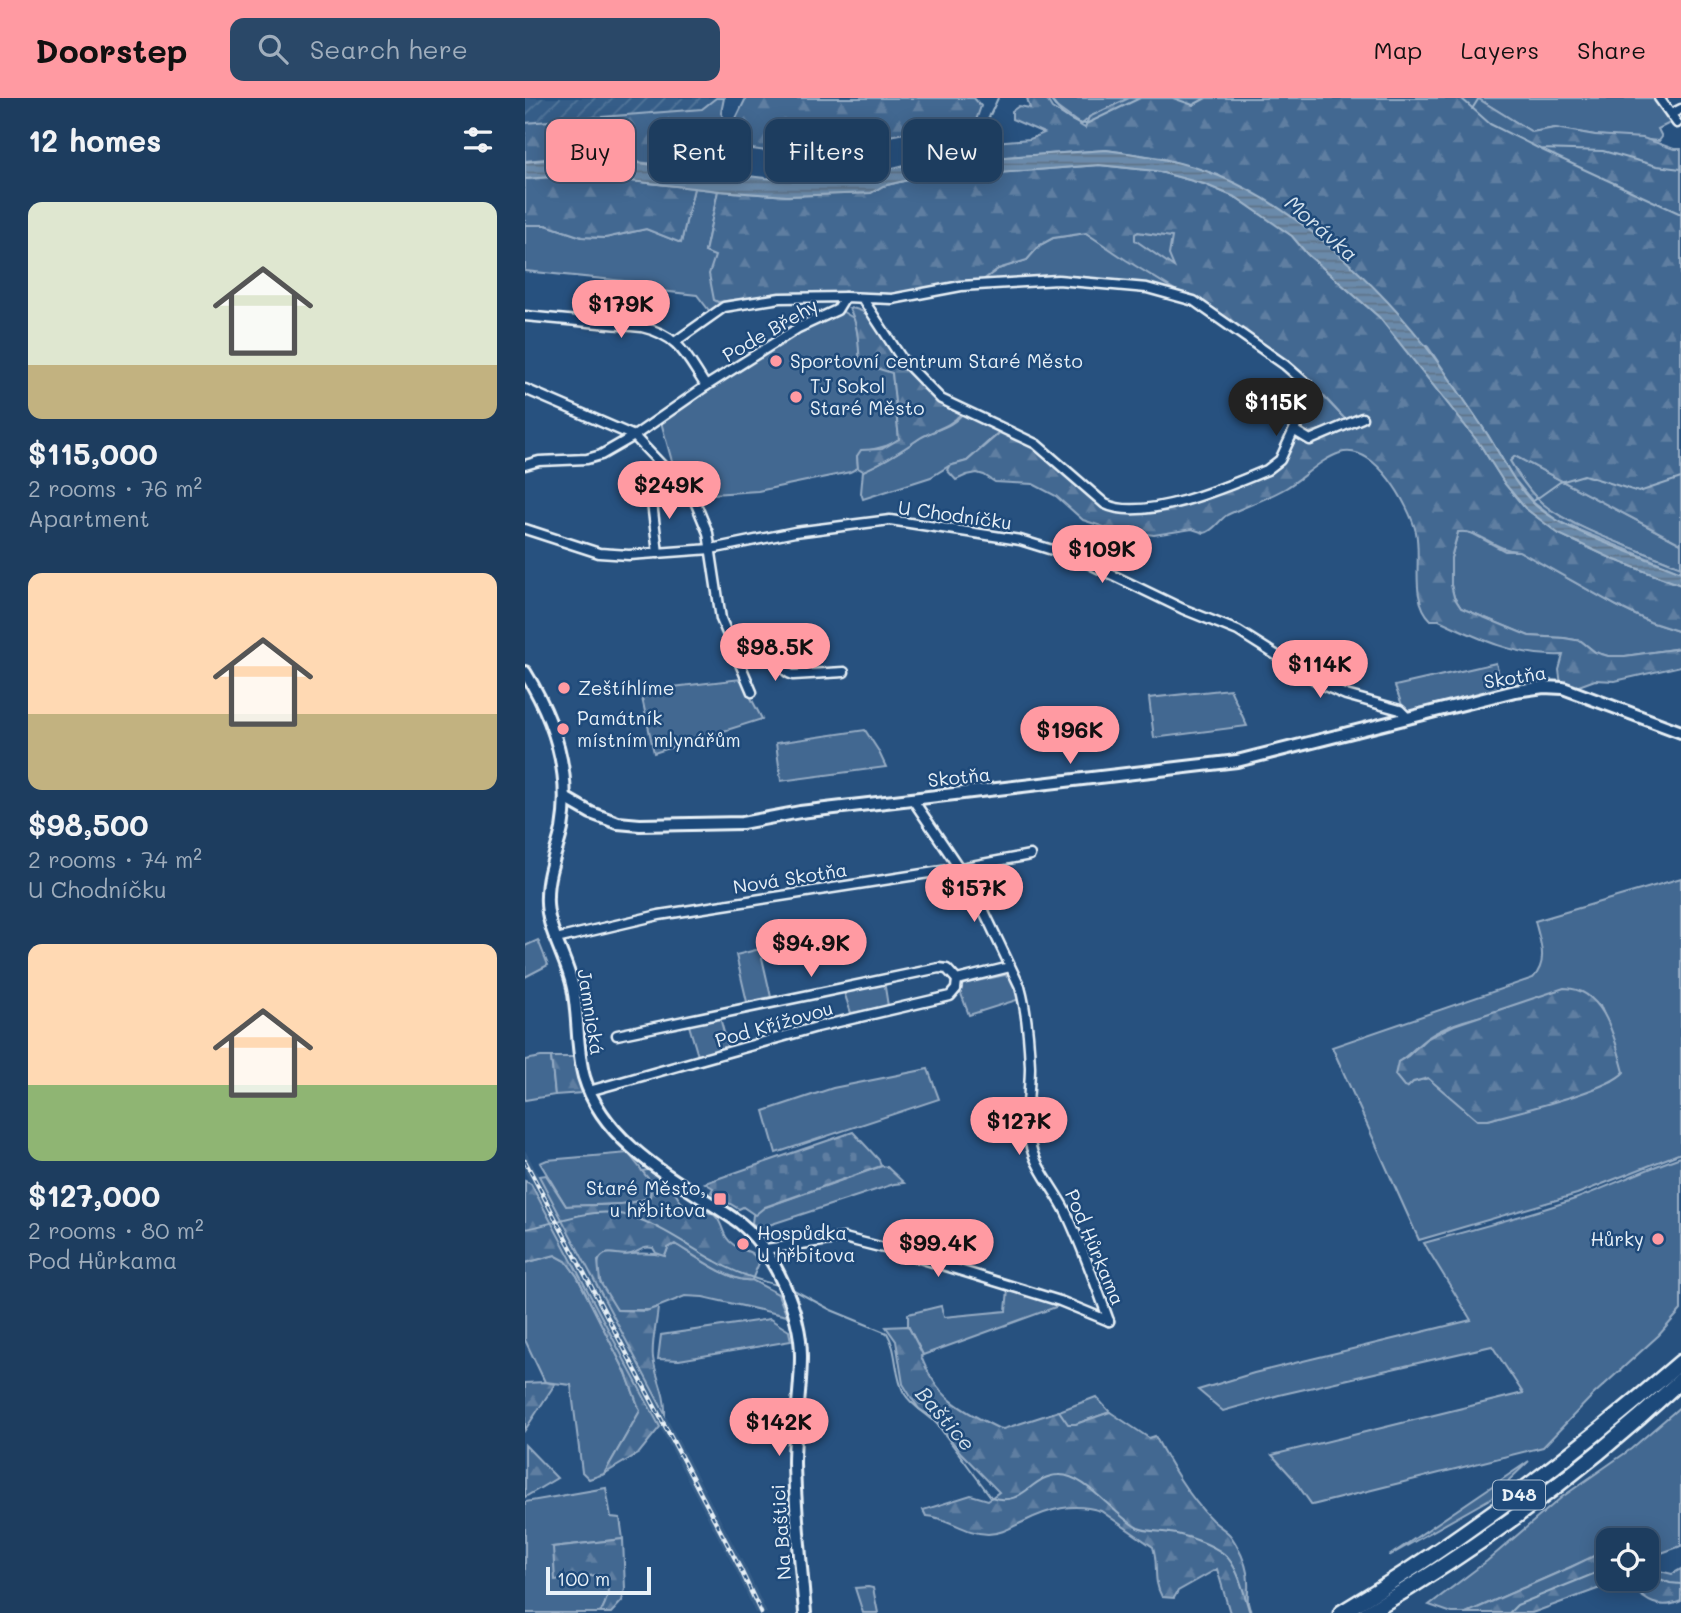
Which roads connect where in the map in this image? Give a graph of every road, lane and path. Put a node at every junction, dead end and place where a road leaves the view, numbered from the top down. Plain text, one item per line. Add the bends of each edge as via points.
1 (1659, 98) edge
2 (1681, 109) edge
3 (1671, 114) junction
4 (1677, 123) dead end
5 (845, 297) junction
6 (862, 298) junction
7 (525, 316) edge
8 (676, 341) junction
9 (706, 386) junction
10 (525, 389) edge
11 (1362, 418) dead end
12 (1295, 431) junction
13 (634, 436) junction
14 (525, 465) edge
15 (651, 494) dead end
16 (525, 529) edge
17 (711, 549) junction
18 (658, 553) junction
19 (729, 638) junction
20 (525, 672) edge
21 (844, 672) dead end
22 (752, 692) dead end
23 (1407, 717) junction
24 (1681, 732) edge
25 (565, 797) junction
26 (913, 800) junction
27 (1030, 855) dead end
28 (961, 868) junction
29 (556, 939) junction
30 (1010, 967) junction
31 (957, 980) junction
32 (617, 1035) dead end
33 (589, 1091) junction
34 (765, 1249) junction
35 (782, 1283) joint
36 (1681, 1362) edge
37 (1681, 1380) edge
38 (805, 1613) edge
39 (1342, 1613) edge
40 (1367, 1613) edge

1 - 3 street
2 - 3 street
3 - 4 street
5 - 6 street, Pode Břehy
5 - 8 street, Pode Břehy via 780,298 725,307
5 - 9 street, Pode Břehy via 837,310 798,328
6 - 12 street, Pode Břehy via 892,299 961,286 1058,280 1147,288 1189,299 1308,385 1311,393
6 - 12 street via 902,359 941,399 1036,444 1114,508 1165,507 1260,473 1280,460
7 - 8 street via 642,327
8 - 9 street
9 - 13 street, Pode Břehy
10 - 13 street
11 - 12 street via 1310,440
13 - 14 street, Pode Břehy via 587,459
13 - 17 street via 694,499
15 - 18 street
16 - 18 street, U Chodníčku via 599,553
17 - 18 street, U Chodníčku
17 - 19 street via 721,618
17 - 23 street, U Chodníčku via 890,520 1020,540 1075,557 1238,631 1325,686 1400,710
19 - 21 street via 777,639 786,673
19 - 22 street
20 - 25 street, Jamnická via 557,737
23 - 24 street, Skotňa via 1515,691 1563,688
23 - 26 street, Skotňa via 1237,761
25 - 26 street, Skotňa via 591,813 640,825 741,822
25 - 29 street, Jamnická via 546,897
26 - 28 street, Pod Hůrkama
27 - 28 street, Nová Skotňa
28 - 29 street, Nová Skotňa via 659,915
28 - 30 street, Pod Hůrkama
29 - 33 street, Jamnická via 573,986 579,1057
30 - 31 street, Pod Křížovou
30 - 34 street, Pod Hůrkama via 1024,1002 1030,1145 1079,1241 1109,1321 1060,1301 844,1238
31 - 32 street, Pod Křížovou via 947,969 939,968
31 - 33 street, Pod Křížovou via 950,996 817,1027
33 - 34 street, Jamnická via 605,1119 627,1143 740,1223
34 - 35 street, Jamnická
35 - 38 street, Na Baštici via 801,1355 795,1462
36 - 39 highway, D48 via 1578,1450 1491,1516
37 - 40 highway, D48 via 1500,1527

